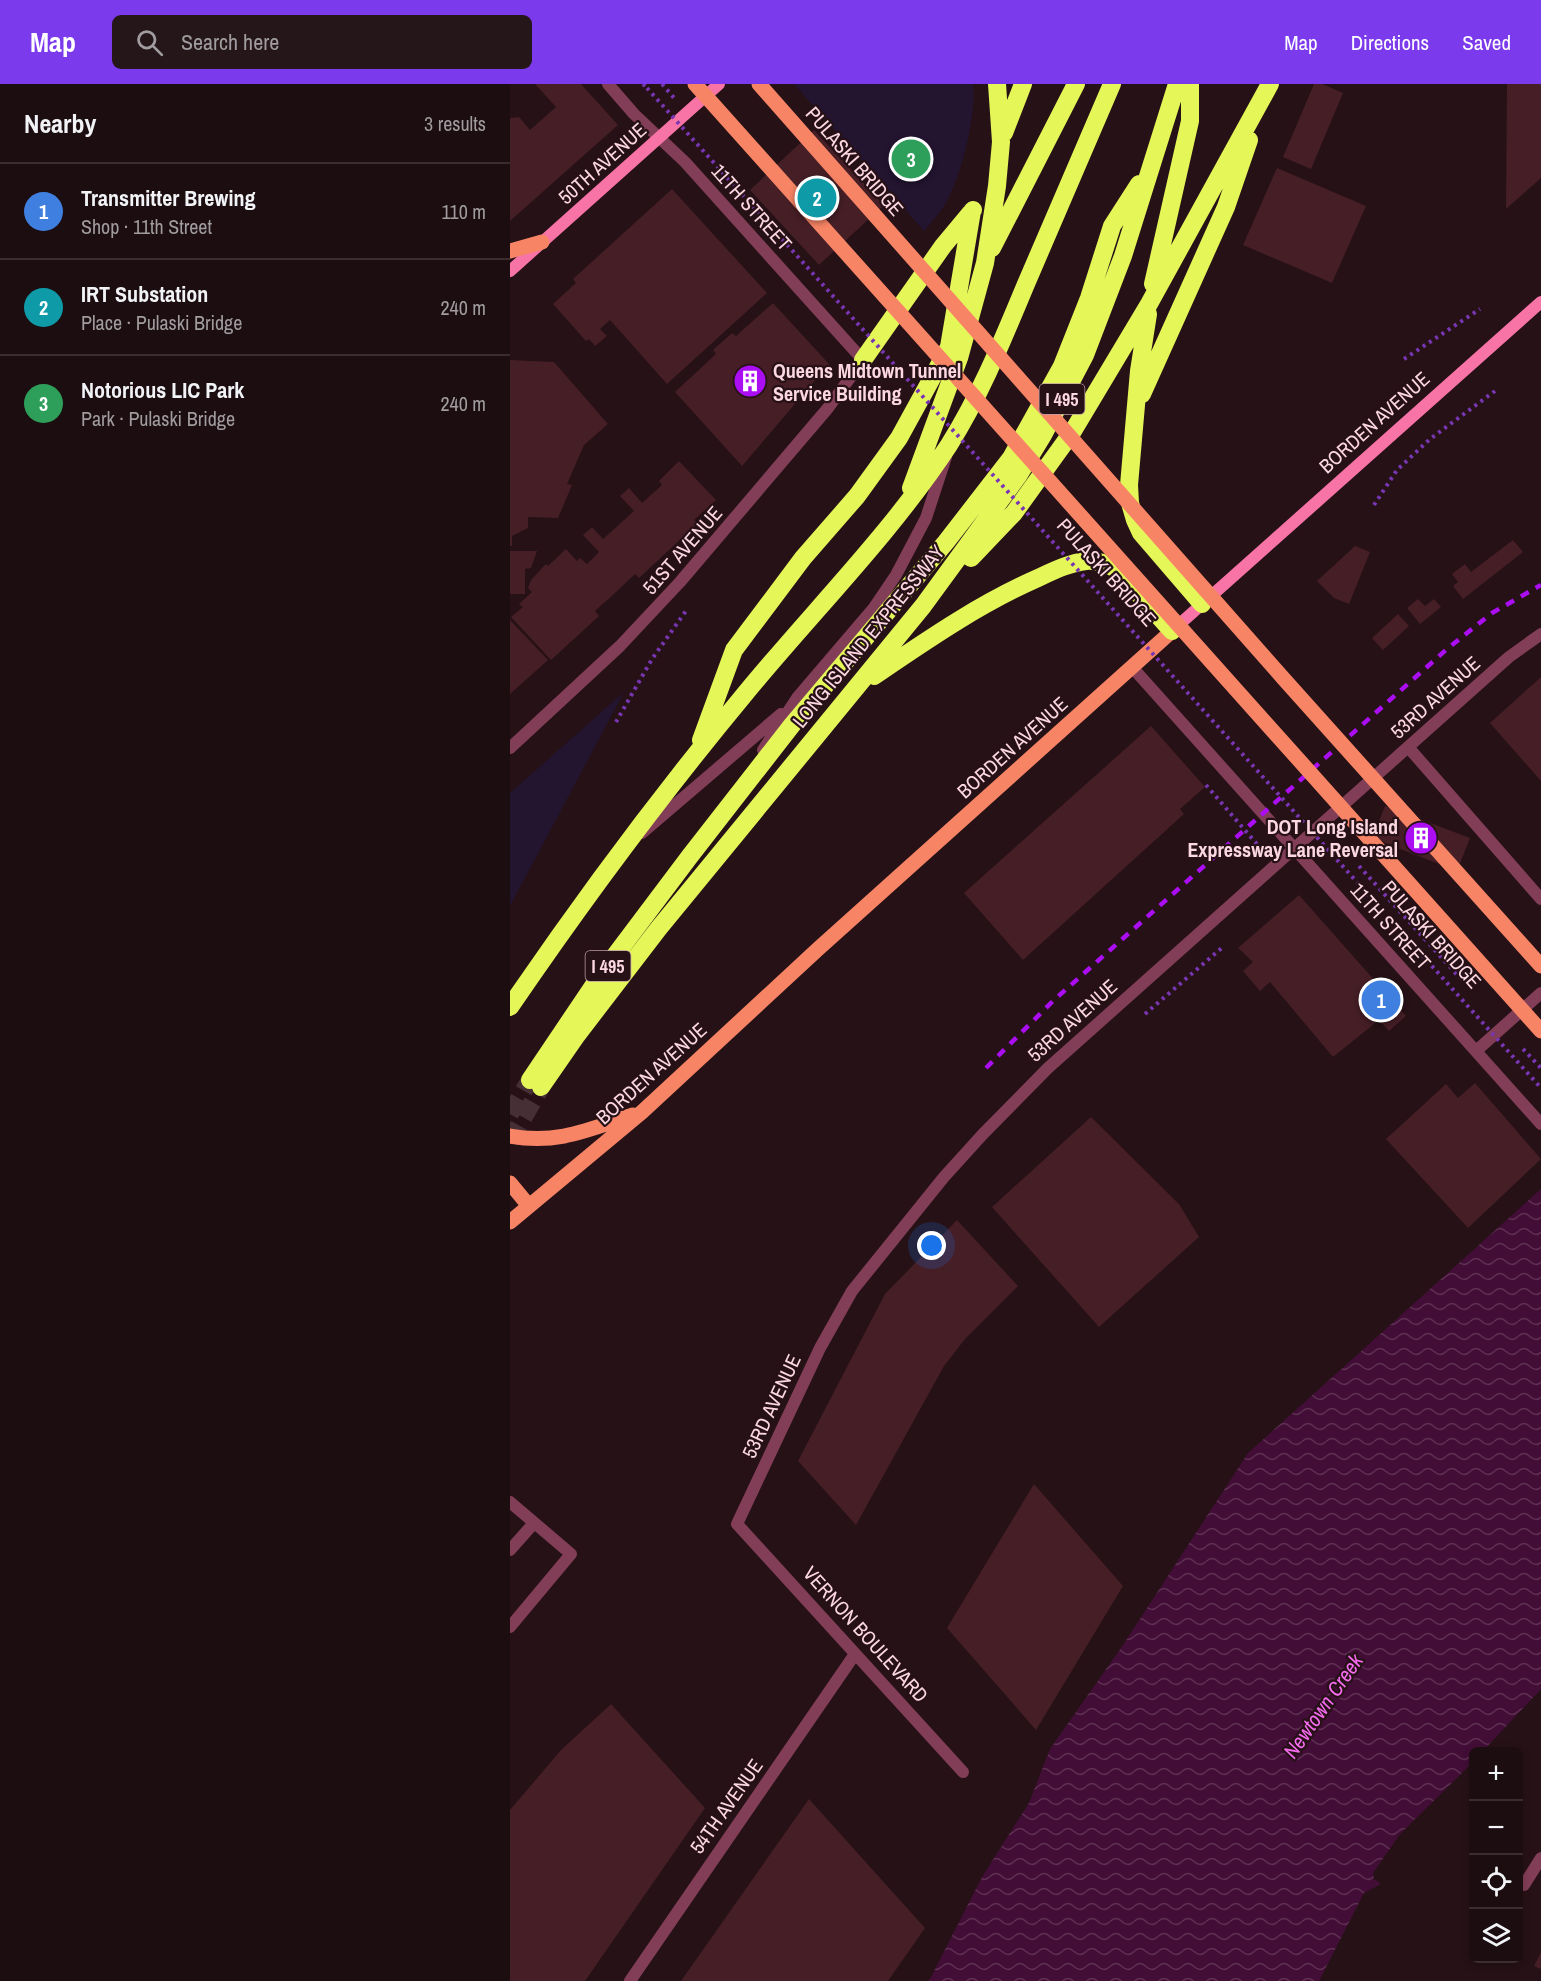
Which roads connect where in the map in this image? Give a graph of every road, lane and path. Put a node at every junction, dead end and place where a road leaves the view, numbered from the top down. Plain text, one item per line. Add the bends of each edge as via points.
1 (608, 84) edge
2 (643, 84) edge
3 (695, 84) edge
4 (719, 84) edge
5 (759, 84) edge
6 (997, 84) edge
7 (1023, 84) edge
8 (1076, 84) edge
9 (1112, 84) edge
10 (1177, 84) edge
11 (1190, 84) edge
12 (1267, 89) edge
13 (659, 137) junction
14 (1001, 142) junction
15 (1150, 166) junction
16 (997, 186) junction
17 (972, 211) junction
18 (542, 242) junction
19 (510, 251) edge
20 (985, 263) junction
21 (510, 271) edge
22 (1541, 302) edge
23 (1149, 304) junction
24 (1480, 309) dead end
25 (1404, 359) dead end
26 (863, 360) junction
27 (1495, 391) dead end
28 (1135, 409) junction
29 (951, 442) junction
30 (1374, 505) dead end
31 (903, 509) junction
32 (946, 542) junction
33 (693, 601) dead end
34 (1202, 604) junction
35 (923, 606) junction
36 (873, 609) junction
37 (1172, 631) junction
38 (1541, 634) edge
39 (1132, 667) junction
40 (855, 689) junction
41 (797, 698) junction
42 (616, 722) dead end
43 (1408, 747) junction
44 (510, 748) edge
45 (695, 756) junction
46 (1206, 785) dead end
47 (625, 848) junction
48 (1294, 848) junction
49 (1262, 850) dead end
50 (690, 856) junction
51 (1541, 898) edge
52 (1541, 966) edge
53 (1541, 993) edge
54 (510, 1007) edge
55 (1541, 1031) edge
56 (1476, 1051) junction
57 (1541, 1088) edge
58 (642, 1112) junction
59 (1541, 1124) edge
60 (510, 1136) edge
61 (510, 1183) edge
62 (529, 1206) junction
63 (510, 1222) edge
64 (510, 1502) edge
65 (534, 1523) junction
66 (737, 1524) joint
67 (510, 1550) edge
68 (510, 1627) edge
69 (855, 1654) junction
70 (963, 1772) dead end
71 (1541, 1858) edge
72 (1524, 1885) dead end
73 (630, 1981) edge

1 - 13 street, 11TH STREET
2 - 57 path, PULASKI BRIDGE, bridge
3 - 55 main road, PULASKI BRIDGE, bridge
4 - 13 main road, 50TH AVENUE
5 - 52 main road, PULASKI BRIDGE, bridge
6 - 14 highway
7 - 14 highway
8 - 20 highway
9 - 29 highway via 989,371
10 - 15 highway, LONG ISLAND EXPRESSWAY / I 495
11 - 23 highway via 1190,121
12 - 23 highway
12 - 28 highway via 1226,207
13 - 18 main road, 50TH AVENUE
13 - 26 street, 11TH STREET
14 - 16 highway
15 - 32 highway, LONG ISLAND EXPRESSWAY / I 495 via 1112,226 1062,366 1011,458
15 - 35 highway, LONG ISLAND EXPRESSWAY / I 495 via 1123,256 1079,365 1043,435 1018,476
16 - 17 highway
16 - 20 highway
17 - 26 highway
17 - 45 highway via 949,347 899,438 734,650
18 - 19 main road
18 - 21 main road, 50TH AVENUE
20 - 31 highway via 953,376
22 - 34 main road, BORDEN AVENUE
23 - 28 highway
23 - 35 highway via 1073,431 1032,490
24 - 25 path
26 - 44 street, 51ST AVENUE via 815,424 680,582 620,646
27 - 30 path via 1430,439 1397,470
28 - 34 highway via 1129,485 1135,520 1150,545
29 - 31 highway
29 - 36 street via 914,545
31 - 45 highway
32 - 36 street
32 - 50 highway, LONG ISLAND EXPRESSWAY / I 495 via 792,725
33 - 42 path via 652,659
34 - 37 main road, BORDEN AVENUE
35 - 40 highway, LONG ISLAND EXPRESSWAY / I 495
36 - 41 street
37 - 39 main road, BORDEN AVENUE
37 - 40 highway via 1116,569 1085,561 1046,574 982,605
38 - 43 street, 53RD AVENUE via 1509,657
39 - 48 street, 11TH STREET
39 - 58 main road, BORDEN AVENUE
40 - 50 highway, LONG ISLAND EXPRESSWAY / I 495 via 536,1084 603,973
41 - 47 street
41 - 50 street
43 - 48 street, 53RD AVENUE
43 - 51 street
45 - 47 highway
46 - 49 path
47 - 54 highway
48 - 56 street, 11TH STREET
48 - 66 street, 53RD AVENUE via 1048,1068 914,1212 836,1318
53 - 56 street
56 - 59 street, 11TH STREET
58 - 60 main road via 561,1138
58 - 62 main road, BORDEN AVENUE
61 - 62 main road
62 - 63 main road, BORDEN AVENUE
64 - 65 street
65 - 67 street
65 - 68 street via 571,1554
66 - 69 street, VERNON BOULEVARD
69 - 70 street, VERNON BOULEVARD
69 - 73 street, 54TH AVENUE
71 - 72 street

